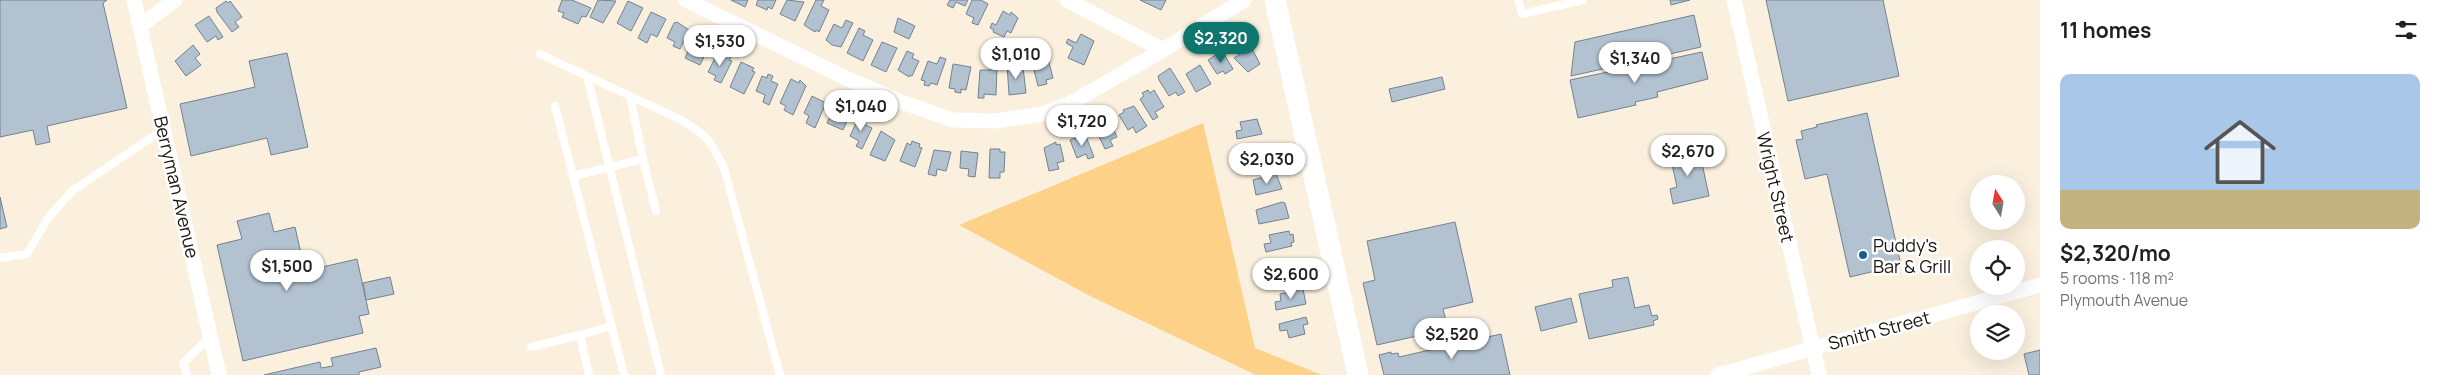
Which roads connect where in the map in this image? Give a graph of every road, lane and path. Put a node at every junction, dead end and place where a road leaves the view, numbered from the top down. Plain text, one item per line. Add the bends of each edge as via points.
1 (134, 0) edge
2 (176, 0) edge
3 (686, 0) edge
4 (1067, 0) edge
5 (1244, 0) edge
6 (1275, 0) edge
7 (1518, 0) edge
8 (1583, 0) edge
9 (1734, 0) edge
10 (140, 26) junction
11 (1164, 50) junction
12 (540, 54) dead end
13 (587, 76) junction
14 (630, 96) junction
15 (555, 106) dead end
16 (164, 129) junction
17 (643, 158) junction
18 (609, 167) junction
19 (573, 176) junction
20 (656, 212) dead end
21 (0, 258) edge
22 (2040, 285) edge
23 (612, 326) junction
24 (580, 335) junction
25 (211, 336) junction
26 (531, 347) dead end
27 (1813, 348) junction
28 (187, 375) edge
29 (219, 375) edge
30 (589, 375) edge
31 (624, 375) edge
32 (661, 375) edge
33 (780, 375) edge
34 (1358, 375) edge
35 (1718, 375) edge
36 (1819, 375) edge

1 - 10 street, Berryman Avenue
2 - 10 street
3 - 11 street via 850,80 953,120 994,121 1042,114 1071,103
4 - 11 street
5 - 11 street
6 - 34 street
7 - 8 lane via 1522,14
9 - 27 street, Wright Street
10 - 16 street, Berryman Avenue
12 - 13 lane
13 - 14 lane
13 - 18 lane
14 - 17 lane
14 - 33 lane via 698,130 711,142 724,168
15 - 19 lane
16 - 21 lane via 72,191 48,218 27,254
16 - 25 street, Berryman Avenue
17 - 18 lane
17 - 20 lane
18 - 19 lane
18 - 32 lane
19 - 23 lane
22 - 27 street, Smith Street
23 - 24 lane
23 - 31 lane
24 - 26 lane
24 - 30 lane
25 - 28 lane via 183,363
25 - 29 street, Berryman Avenue
27 - 35 street, Smith Street
27 - 36 street, Wright Street

